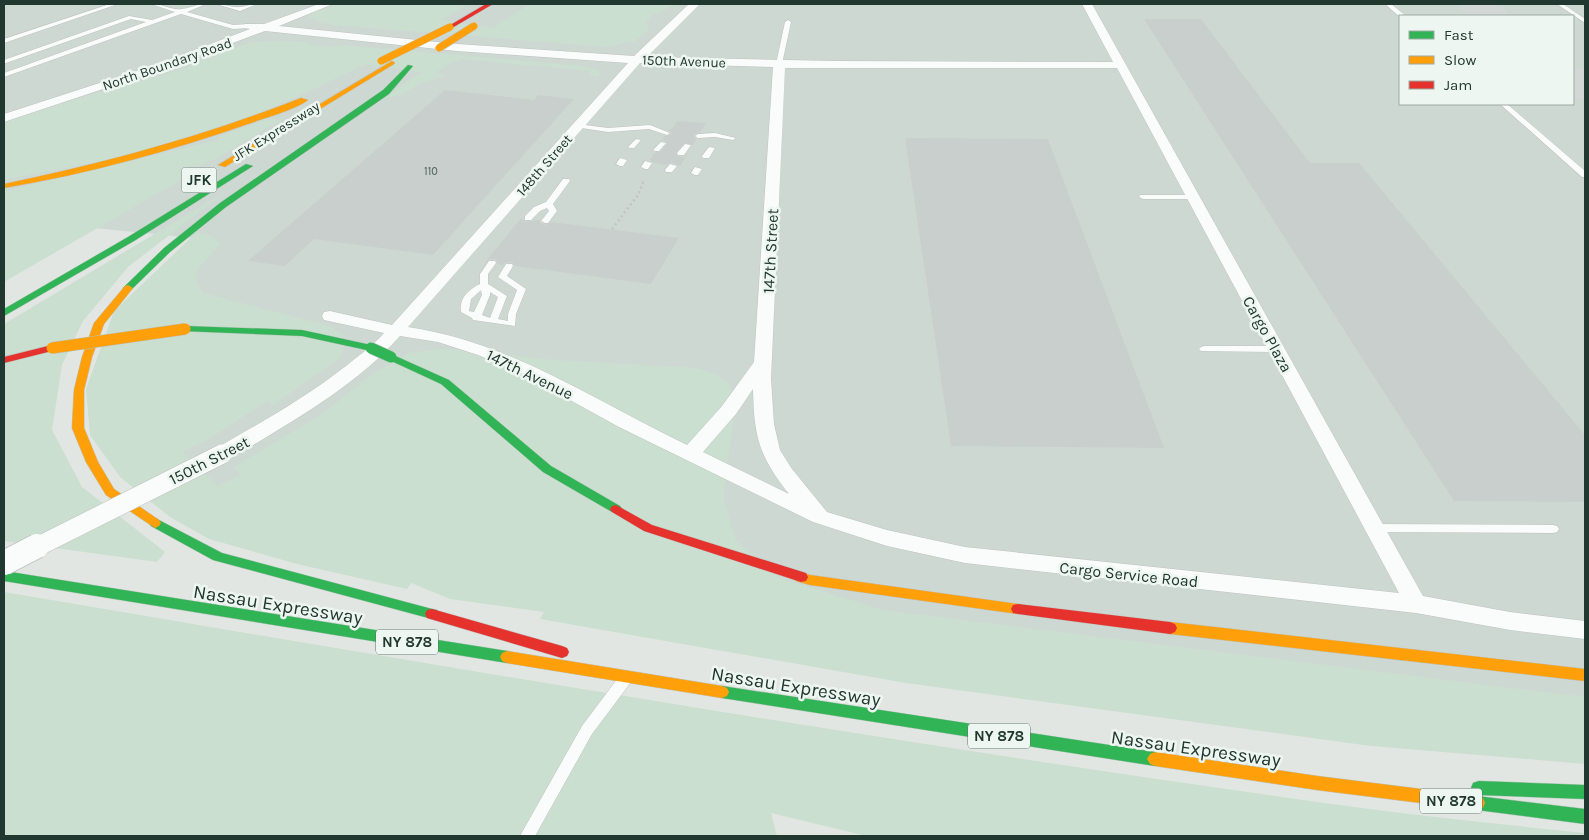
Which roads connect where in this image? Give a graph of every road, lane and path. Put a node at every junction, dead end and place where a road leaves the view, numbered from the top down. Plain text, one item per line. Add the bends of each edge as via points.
1 (115, 4) edge
2 (154, 4) edge
3 (204, 4) edge
4 (219, 4) edge
5 (254, 4) edge
6 (306, 4) edge
7 (328, 4) edge
8 (490, 4) edge
9 (695, 4) edge
10 (1087, 4) edge
11 (1388, 4) edge
12 (1560, 4) edge
13 (503, 8) dead end
14 (182, 12) junction
15 (1402, 15) edge
16 (1585, 21) edge
17 (152, 22) junction
18 (788, 22) dead end
19 (249, 26) junction
20 (267, 28) junction
21 (4, 41) edge
22 (637, 60) junction
23 (418, 61) junction
24 (4, 62) edge
25 (386, 62) junction
26 (780, 64) junction
27 (1120, 65) junction
28 (4, 74) edge
29 (1504, 105) edge
30 (342, 108) dead end
31 (4, 109) edge
32 (4, 118) edge
33 (578, 126) junction
34 (674, 126) dead end
35 (650, 128) junction
36 (666, 132) dead end
37 (700, 132) dead end
38 (733, 138) dead end
39 (638, 140) dead end
40 (663, 143) dead end
41 (687, 145) dead end
42 (632, 147) dead end
43 (712, 148) dead end
44 (657, 150) dead end
45 (681, 153) dead end
46 (706, 156) dead end
47 (258, 160) dead end
48 (647, 168) dead end
49 (216, 169) dead end
50 (1585, 175) edge
51 (566, 181) dead end
52 (4, 186) edge
53 (1143, 197) dead end
54 (1193, 197) junction
55 (549, 204) junction
56 (528, 218) dead end
57 (545, 221) dead end
58 (612, 229) dead end
59 (492, 263) dead end
60 (509, 266) dead end
61 (484, 284) junction
62 (4, 313) edge
63 (330, 316) dead end
64 (476, 318) junction
65 (493, 321) junction
66 (397, 331) junction
67 (1204, 349) dead end
68 (1277, 349) junction
69 (4, 360) edge
70 (763, 362) junction
71 (690, 454) junction
72 (820, 517) junction
73 (1375, 528) junction
74 (1553, 529) dead end
75 (4, 563) edge
76 (4, 568) edge
77 (4, 576) edge
78 (134, 598) junction
79 (1416, 604) junction
80 (1585, 630) edge
81 (1585, 675) edge
82 (627, 677) junction
83 (681, 686) junction
84 (1318, 783) junction
85 (1443, 787) dead end
86 (1462, 788) dead end
87 (1585, 792) edge
88 (1585, 817) edge
89 (527, 836) edge

1 - 21 lane
2 - 14 lane
3 - 14 lane
4 - 5 lane via 240,9
6 - 19 street, North Boundary Road
7 - 20 street, North Boundary Road
8 - 25 highway, bridge
9 - 22 street, 148th Street
10 - 27 street
11 - 15 lane
12 - 16 lane
13 - 23 highway, JFK Expressway, bridge
14 - 17 lane
14 - 19 lane via 234,27
17 - 24 lane via 130,17
17 - 28 lane
18 - 26 lane, 147th Street
19 - 20 street, 150th Avenue
19 - 31 street, North Boundary Road
20 - 22 street, 150th Avenue
20 - 32 street, North Boundary Road
22 - 26 street, 150th Avenue
22 - 33 street, 148th Street
23 - 30 highway, JFK Expressway
23 - 83 highway via 386,92 209,216 167,250 130,285 99,323 79,390 78,428 92,462 110,492 154,523 218,557
25 - 49 highway, JFK Expressway / JFK
25 - 52 highway via 253,121 190,142 110,164
26 - 27 street, 150th Avenue
26 - 70 street, 147th Street
27 - 54 street, Cargo Plaza
29 - 50 lane
33 - 35 lane via 608,130
33 - 66 street, 148th Street
34 - 35 lane
35 - 36 lane
37 - 38 lane
39 - 42 lane
40 - 44 lane
41 - 45 lane
43 - 46 lane
47 - 62 highway, JFK Expressway / JFK
48 - 58 path via 638,195
51 - 55 lane
53 - 54 lane
54 - 68 street, Cargo Plaza
55 - 56 lane
55 - 57 lane via 553,211
59 - 61 lane via 484,274
60 - 65 lane via 502,277 522,289 512,314 512,324
61 - 64 lane via 486,295
61 - 64 lane via 469,294 464,307 465,312
61 - 65 lane via 502,296
63 - 66 street, 147th Avenue
64 - 65 lane
66 - 71 street, 147th Avenue via 440,337 525,368
66 - 75 street, 150th Street, bridge via 364,362 293,413 222,454
67 - 68 lane
68 - 73 street, Cargo Plaza
69 - 81 highway, bridge via 52,348 185,329 302,333 371,348 437,378 547,469 648,528 810,580 1094,619
70 - 71 street via 729,410
70 - 72 street, 147th Street via 763,417 771,451
71 - 72 street, Cargo Service Road
72 - 79 street, Cargo Service Road via 887,538 965,554
73 - 74 lane
73 - 79 street, Cargo Plaza
76 - 78 highway
77 - 78 highway, Nassau Expressway / NY 878
78 - 82 highway, Nassau Expressway / NY 878
79 - 80 street, Cargo Service Road via 1510,621
82 - 83 highway, Nassau Expressway / NY 878
82 - 89 lane via 588,730
83 - 84 highway, Nassau Expressway / NY 878
84 - 85 highway
84 - 88 highway, Nassau Expressway / NY 878
86 - 87 highway

